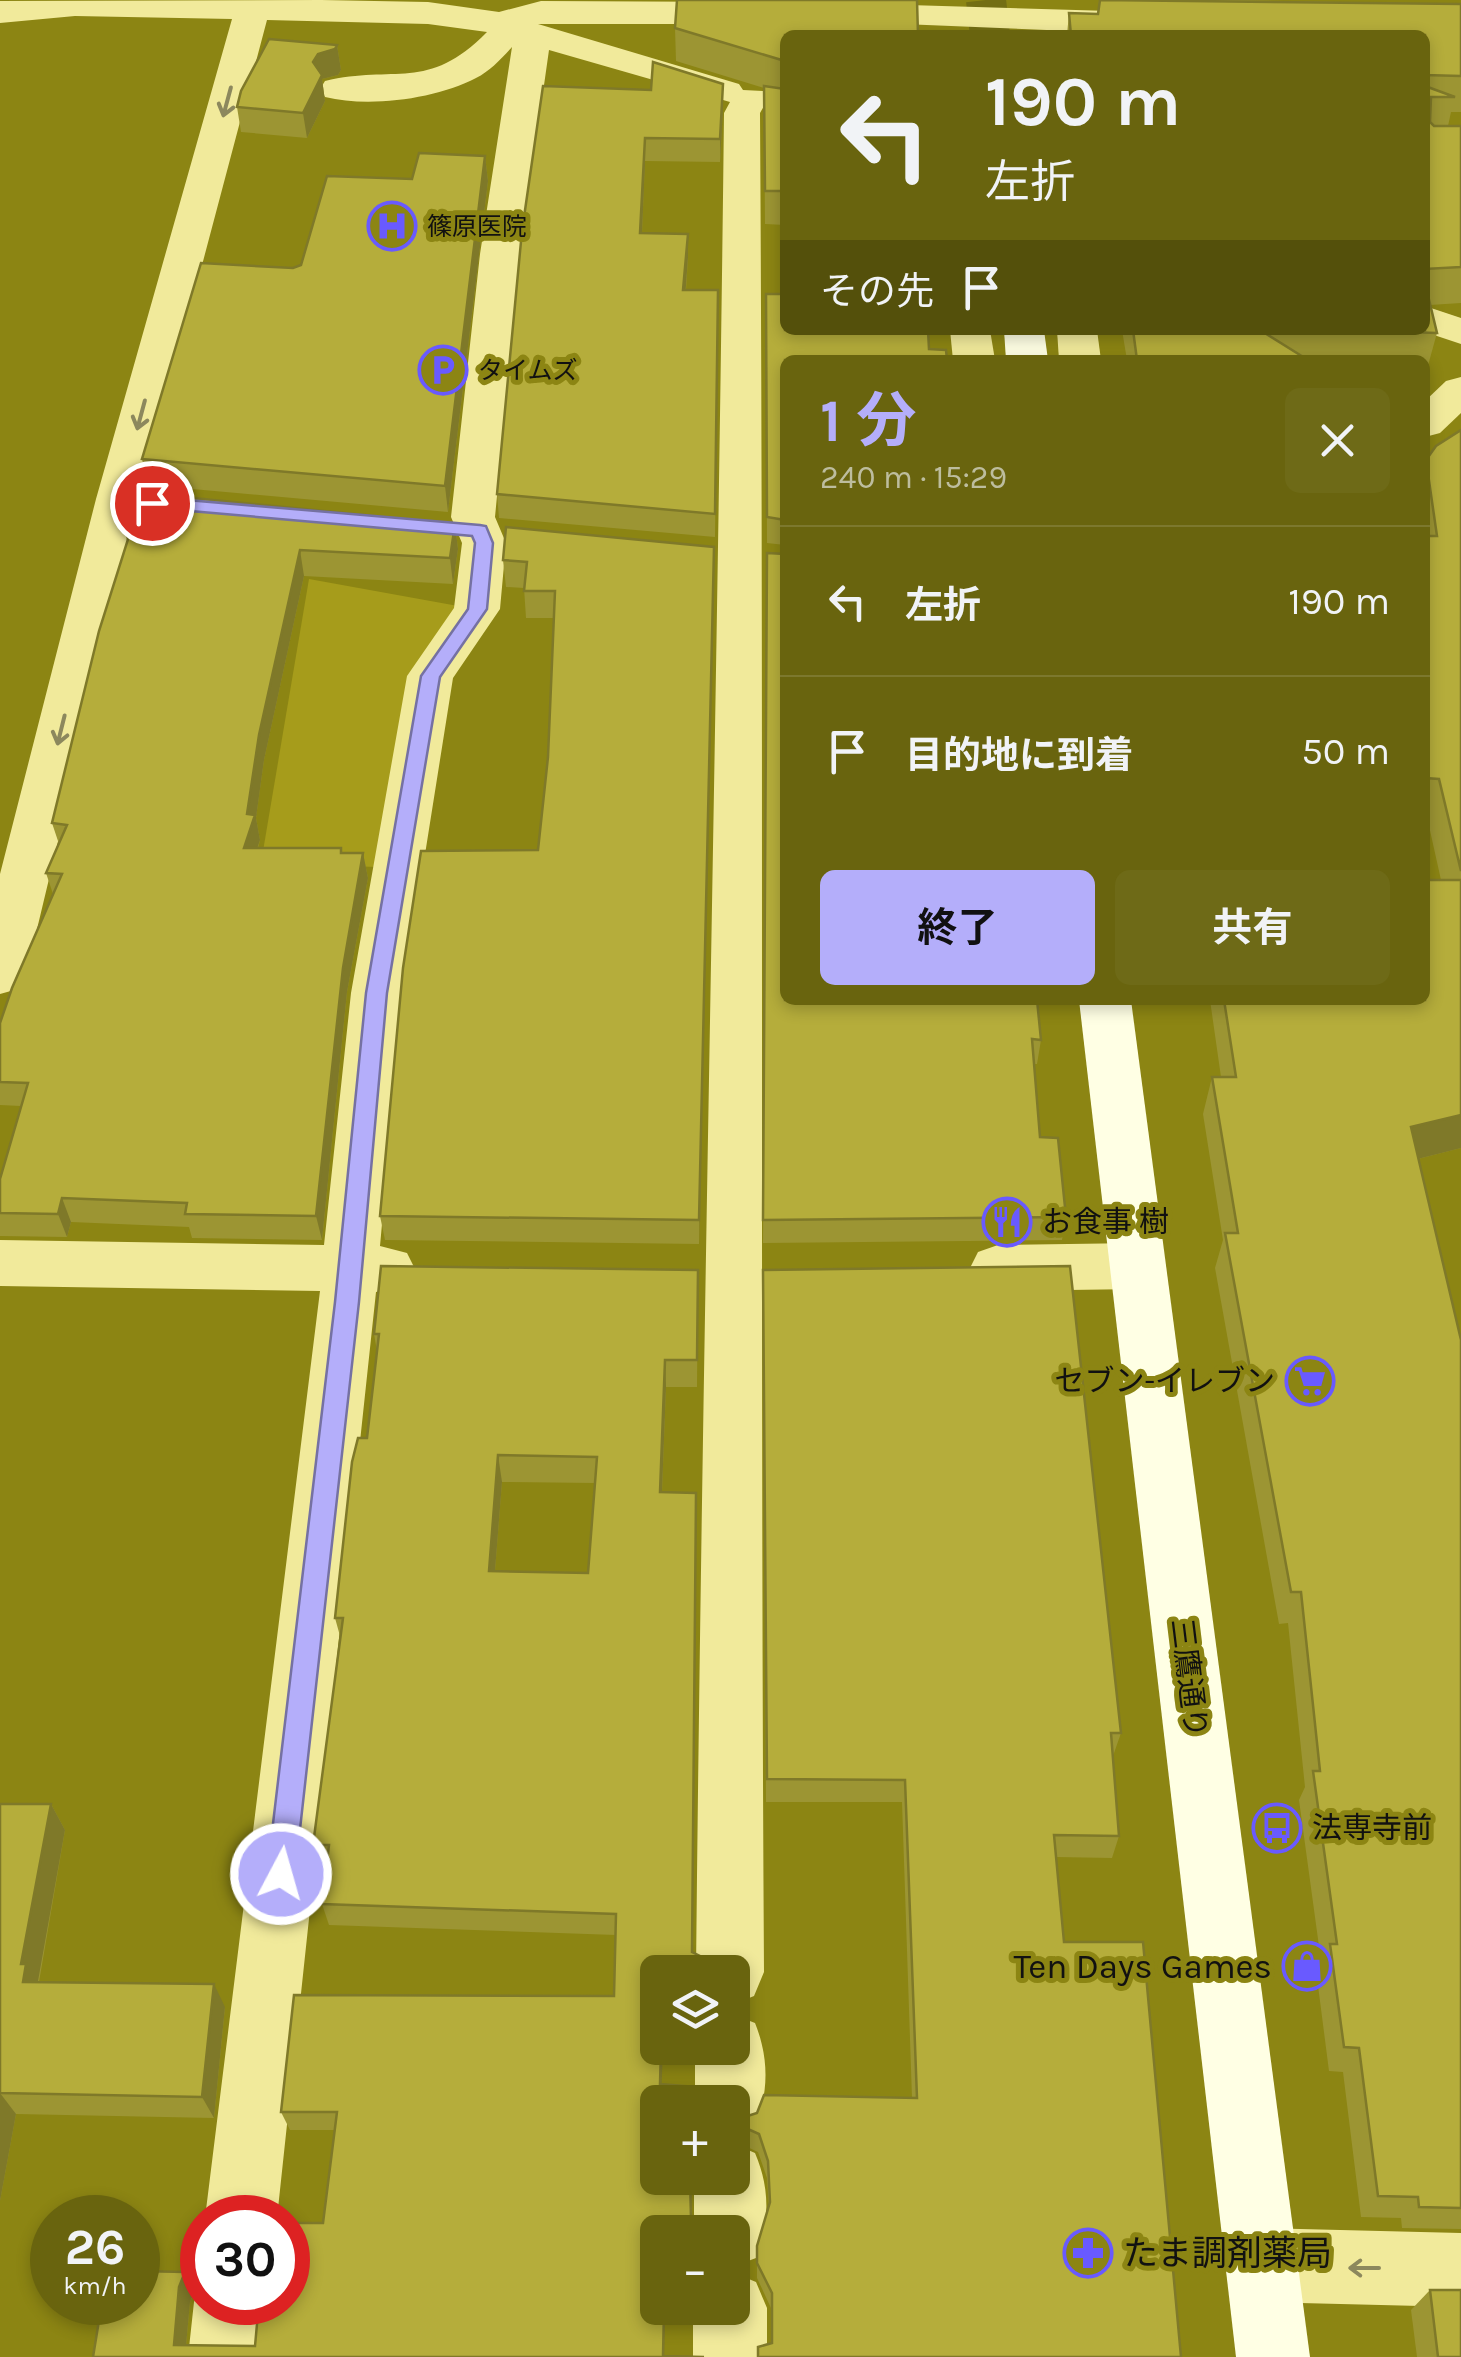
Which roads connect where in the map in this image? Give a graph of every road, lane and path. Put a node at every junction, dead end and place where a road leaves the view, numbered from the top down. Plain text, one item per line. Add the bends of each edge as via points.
1 (253, 8) junction
2 (0, 12) edge
3 (774, 13) edge
4 (814, 14) edge
5 (935, 24) edge
6 (1184, 24) edge
7 (1048, 27) edge
8 (518, 28) junction
9 (338, 89) dead end
10 (768, 104) edge
11 (1430, 320) edge
12 (1461, 332) edge
13 (743, 556) edge
14 (11, 887) edge
15 (0, 975) edge
16 (1105, 1005) edge
17 (0, 1263) edge
18 (1138, 1266) junction
19 (351, 1269) junction
20 (949, 1269) edge
21 (428, 1270) edge
22 (730, 1955) edge
23 (244, 2195) edge
24 (1262, 2265) junction
25 (1461, 2270) edge
26 (228, 2325) edge
27 (730, 2325) edge
28 (225, 2357) edge
29 (730, 2357) edge
30 (1273, 2357) edge

1 - 2 street via 75,5
1 - 8 street via 428,13
1 -> 14 street via 135,501
3 - 8 street via 542,12
4 - 5 street
5 - 7 street
6 - 7 street
8 - 9 street via 469,68 445,77
8 - 10 street
8 - 19 street via 528,50 473,517 484,543 477,609 430,676 377,993
10 - 13 street via 742,113
11 - 12 street
13 - 22 street via 731,1271
14 - 15 street
16 - 18 main road, 三鷹通り
17 - 19 street
18 - 20 street
18 - 24 main road, 三鷹通り
19 - 21 street
19 - 23 street
25 -> 24 street
24 - 30 main road, 三鷹通り
26 - 28 street
27 - 29 street

